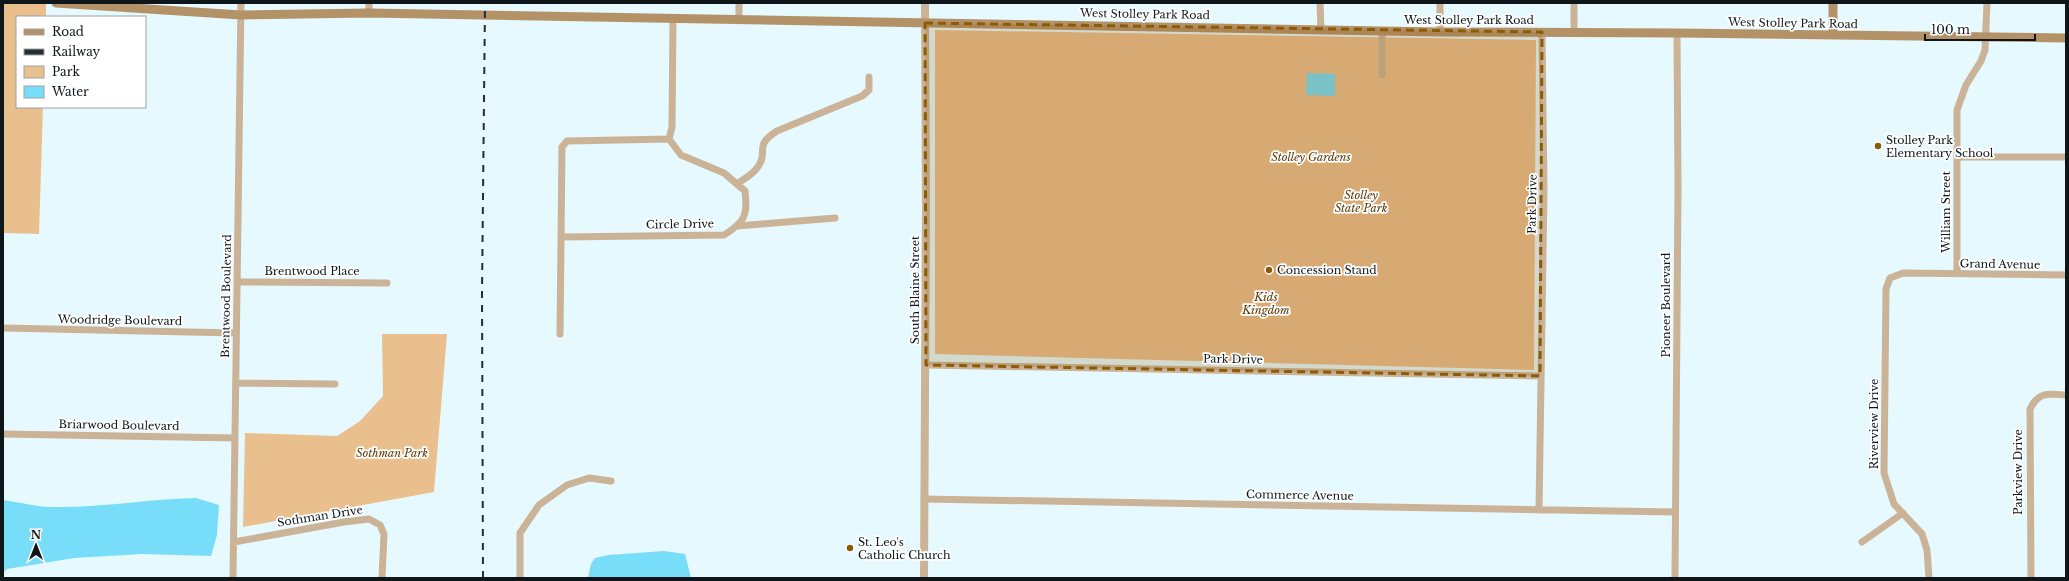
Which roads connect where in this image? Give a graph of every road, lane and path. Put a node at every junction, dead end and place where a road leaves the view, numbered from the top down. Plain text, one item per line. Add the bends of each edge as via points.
1 (56, 3) edge
2 (241, 3) edge
3 (369, 3) edge
4 (739, 3) edge
5 (925, 3) edge
6 (1320, 3) edge
7 (1440, 3) edge
8 (1574, 3) edge
9 (1833, 3) edge
10 (1987, 3) edge
11 (369, 13) junction
12 (241, 15) junction
13 (673, 19) junction
14 (739, 20) junction
15 (925, 23) junction
16 (1320, 30) junction
17 (1382, 31) junction
18 (1440, 32) junction
19 (1542, 32) junction
20 (1574, 32) junction
21 (1677, 33) junction
22 (1833, 35) junction
23 (1986, 37) junction
24 (2066, 38) edge
25 (1382, 75) dead end
26 (869, 77) dead end
27 (669, 139) junction
28 (1957, 156) junction
29 (2066, 157) edge
30 (737, 184) junction
31 (835, 218) dead end
32 (738, 226) junction
33 (561, 237) junction
34 (1956, 274) junction
35 (2066, 275) edge
36 (238, 282) junction
37 (1889, 282) joint
38 (387, 283) dead end
39 (3, 328) edge
40 (236, 333) junction
41 (560, 334) dead end
42 (926, 365) junction
43 (1540, 376) junction
44 (236, 382) junction
45 (335, 384) dead end
46 (2066, 394) edge
47 (3, 434) edge
48 (235, 438) junction
49 (611, 481) dead end
50 (924, 499) junction
51 (1539, 510) junction
52 (1675, 512) junction
53 (1904, 513) junction
54 (234, 542) junction
55 (1862, 542) dead end
56 (233, 578) edge
57 (382, 578) edge
58 (520, 578) edge
59 (924, 578) edge
60 (1675, 578) edge
61 (1929, 578) edge
62 (2031, 578) edge

1 - 12 main road, West Stolley Park Road
2 - 12 street, Brentwood Boulevard
3 - 11 street
4 - 14 street
5 - 15 street, South Blaine Street
6 - 16 street
7 - 18 street
8 - 20 street
9 - 22 main road
10 - 23 street, William Street
11 - 12 main road, West Stolley Park Road
11 - 13 main road, West Stolley Park Road
12 - 36 street, Brentwood Boulevard
13 - 14 main road, West Stolley Park Road
13 - 27 street via 672,127
14 - 15 main road, West Stolley Park Road
15 - 16 main road, West Stolley Park Road
15 - 42 street, South Blaine Street
16 - 17 main road, West Stolley Park Road
17 - 18 main road, West Stolley Park Road
17 - 25 street
18 - 19 main road, West Stolley Park Road
19 - 20 main road, West Stolley Park Road
19 - 43 street, Park Drive via 1544,190
20 - 21 main road, West Stolley Park Road
21 - 22 main road, West Stolley Park Road
21 - 52 street, Pioneer Boulevard
22 - 23 main road, West Stolley Park Road
23 - 24 main road, West Stolley Park Road
23 - 28 street, William Street via 1981,61 1966,85 1957,110
26 - 30 street via 869,90 862,96 777,131 766,138 762,146 762,159 757,168
27 - 30 street via 681,155 724,173
27 - 33 street via 567,141 562,147
28 - 29 street
28 - 34 street, William Street
30 - 32 street via 745,190 746,203 744,215
31 - 32 street
32 - 33 street, Circle Drive via 724,235
33 - 41 street
34 - 35 street, Grand Avenue
34 - 37 street, Grand Avenue via 1903,273 1890,278
36 - 38 street, Brentwood Place
36 - 40 street, Brentwood Boulevard
37 - 53 street, Riverview Drive via 1886,289 1884,473 1894,504
39 - 40 street, Woodridge Boulevard
40 - 44 street, Brentwood Boulevard
42 - 43 street, Park Drive
42 - 50 street, South Blaine Street
43 - 51 street, Park Drive
44 - 45 street
44 - 48 street, Brentwood Boulevard
46 - 62 street, Parkview Drive via 2043,394 2035,400 2030,409
47 - 48 street, Briarwood Boulevard
48 - 54 street, Brentwood Boulevard
49 - 58 street via 589,478 566,485 538,505 520,533
50 - 51 street, Commerce Avenue
50 - 59 street, South Blaine Street
51 - 52 street, Commerce Avenue
52 - 60 street, Pioneer Boulevard
53 - 55 street
53 - 61 street, Riverview Drive via 1922,534 1927,550
54 - 56 street, Brentwood Boulevard
54 - 57 street, Sothman Drive via 369,519 380,525 384,534

